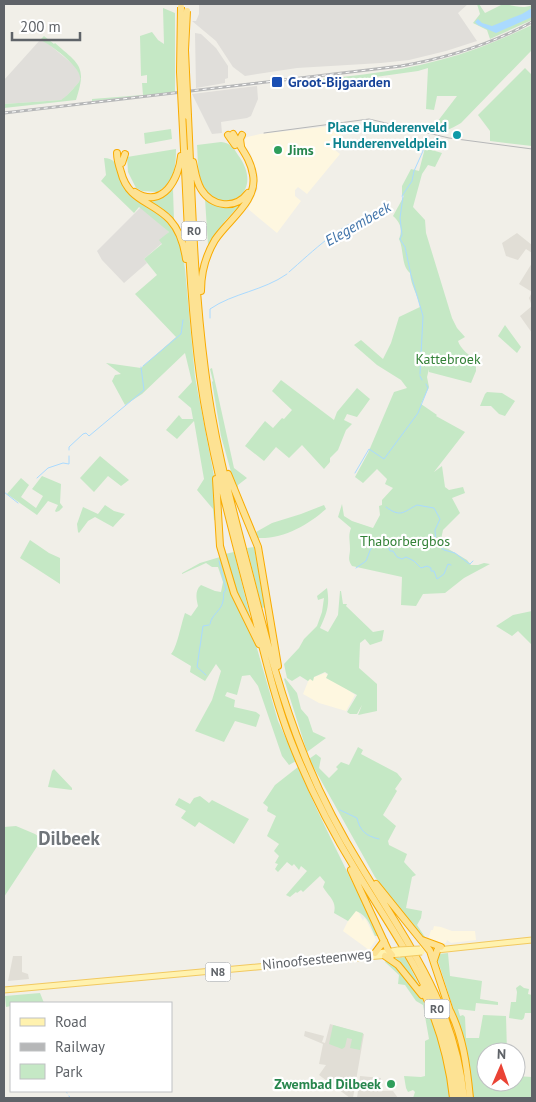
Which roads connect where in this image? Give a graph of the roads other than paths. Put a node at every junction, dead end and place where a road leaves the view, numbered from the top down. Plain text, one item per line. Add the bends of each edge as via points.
1 (184, 6) edge
2 (242, 135) dead end
3 (243, 149) junction
4 (187, 150) junction
5 (190, 269) junction
6 (199, 312) junction
7 (222, 462) junction
8 (217, 470) junction
9 (240, 548) junction
10 (264, 651) junction
11 (279, 684) junction
12 (342, 848) junction
13 (354, 855) junction
14 (393, 929) junction
15 (422, 940) junction
16 (532, 940) edge
17 (384, 942) junction
18 (429, 950) junction
19 (375, 953) junction
20 (394, 953) junction
21 (398, 965) junction
22 (423, 968) junction
23 (148, 977) junction
24 (4, 992) edge
25 (449, 1008) junction
26 (434, 1016) junction
27 (453, 1098) edge
28 (458, 1098) edge
29 (464, 1098) edge
30 (470, 1098) edge

1 - 4 highway, R0, bridge via 180,72
2 - 3 highway
3 - 4 highway via 230,134 251,178 246,195 234,204 219,204 203,192 196,178 192,152
3 - 6 highway via 252,169 253,188 210,250 203,268 202,307
4 - 5 highway, R0
4 - 5 highway via 181,153 174,183 157,196 145,196 134,191 126,181 120,153 126,187 175,227
4 - 6 highway, R0
5 - 8 highway, R0 via 200,376
6 - 7 highway, R0 via 207,384
7 - 9 highway, R0
7 - 11 highway via 258,546
8 - 9 highway, R0
8 - 10 highway via 220,546 234,593
9 - 10 highway, R0
9 - 11 highway, R0
10 - 12 highway, R0 via 291,740
11 - 13 highway, R0 via 316,784
12 - 14 highway, R0
12 - 17 highway
13 - 15 highway
13 - 22 highway, R0
14 - 26 highway via 393,935
14 - 28 highway, R0 via 439,1015 452,1057
15 - 18 highway
15 - 18 highway
16 - 18 main road, Ninoofsesteenweg / N8
17 - 19 highway
17 - 20 highway
18 - 20 main road, Ninoofsesteenweg / N8, bridge
18 - 25 highway
19 - 20 main road, Ninoofsesteenweg / N8
19 - 23 main road, Ninoofsesteenweg / N8
20 - 21 highway
20 - 21 highway
20 - 23 main road, Ninoofsesteenweg / N8
21 - 26 highway
22 - 25 highway via 428,970
22 - 29 highway, R0 via 450,1027
23 - 24 main road, Ninoofsesteenweg / N8
25 - 30 highway via 461,1043
26 - 27 highway via 445,1050

